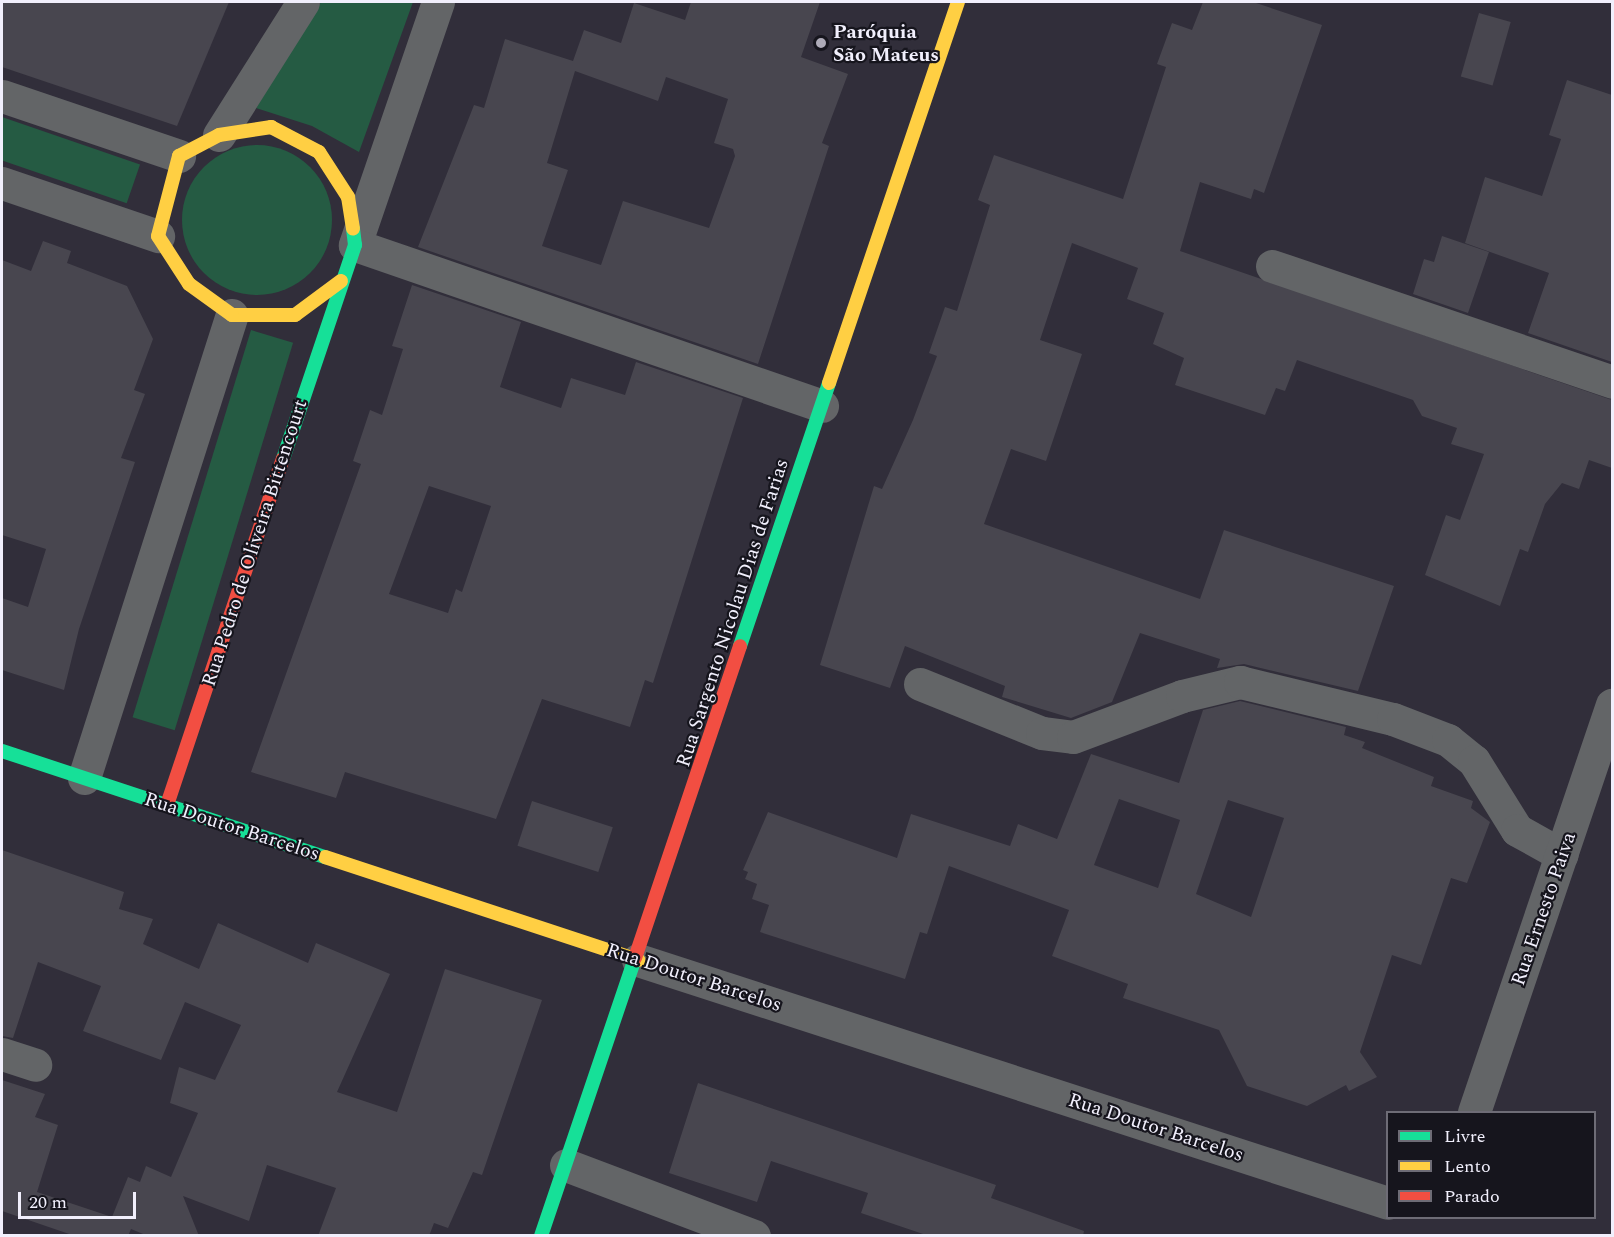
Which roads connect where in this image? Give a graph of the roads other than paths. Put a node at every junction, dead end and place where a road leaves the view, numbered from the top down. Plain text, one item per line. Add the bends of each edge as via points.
1 (303, 2) edge
2 (438, 2) edge
3 (958, 2) edge
4 (2, 96) edge
5 (219, 135) junction
6 (179, 156) junction
7 (2, 183) edge
8 (158, 236) junction
9 (355, 245) junction
10 (1272, 266) dead end
11 (341, 281) junction
12 (232, 315) junction
13 (1612, 382) edge
14 (822, 406) junction
15 (920, 684) dead end
16 (1612, 705) edge
17 (2, 751) edge
18 (84, 778) junction
19 (167, 805) junction
20 (1562, 855) junction
21 (638, 960) junction
22 (2, 1054) edge
23 (34, 1065) dead end
24 (1475, 1111) edge
25 (566, 1165) junction
26 (1386, 1202) edge
27 (541, 1236) edge
28 (754, 1236) edge

1 - 5 street
2 - 9 street
3 - 14 street, Rua Sargento Nicolau Dias de Farias
4 - 6 street
5 - 6 street
5 - 9 street via 271,127 319,152 348,197
6 - 8 street
7 - 8 street
8 - 12 street via 189,284
9 - 11 street
9 - 14 street
10 - 13 street
11 - 12 street via 296,315
11 - 19 street, Rua Pedro de Oliveira Bittencourt
12 - 18 street
14 - 21 street, Rua Sargento Nicolau Dias de Farias
15 - 20 street via 1042,733 1073,737 1182,696 1240,682 1393,718 1448,740 1474,760 1517,830
16 - 20 street, Rua Ernesto Paiva
17 - 18 street, Rua Doutor Barcelos
18 - 19 street, Rua Doutor Barcelos
19 - 21 street, Rua Doutor Barcelos
20 - 24 street, Rua Ernesto Paiva
21 - 25 street, Rua Sargento Nicolau Dias de Farias
21 - 26 street, Rua Doutor Barcelos
22 - 23 street
25 - 27 street, Rua Sargento Nicolau Dias de Farias
25 - 28 street

